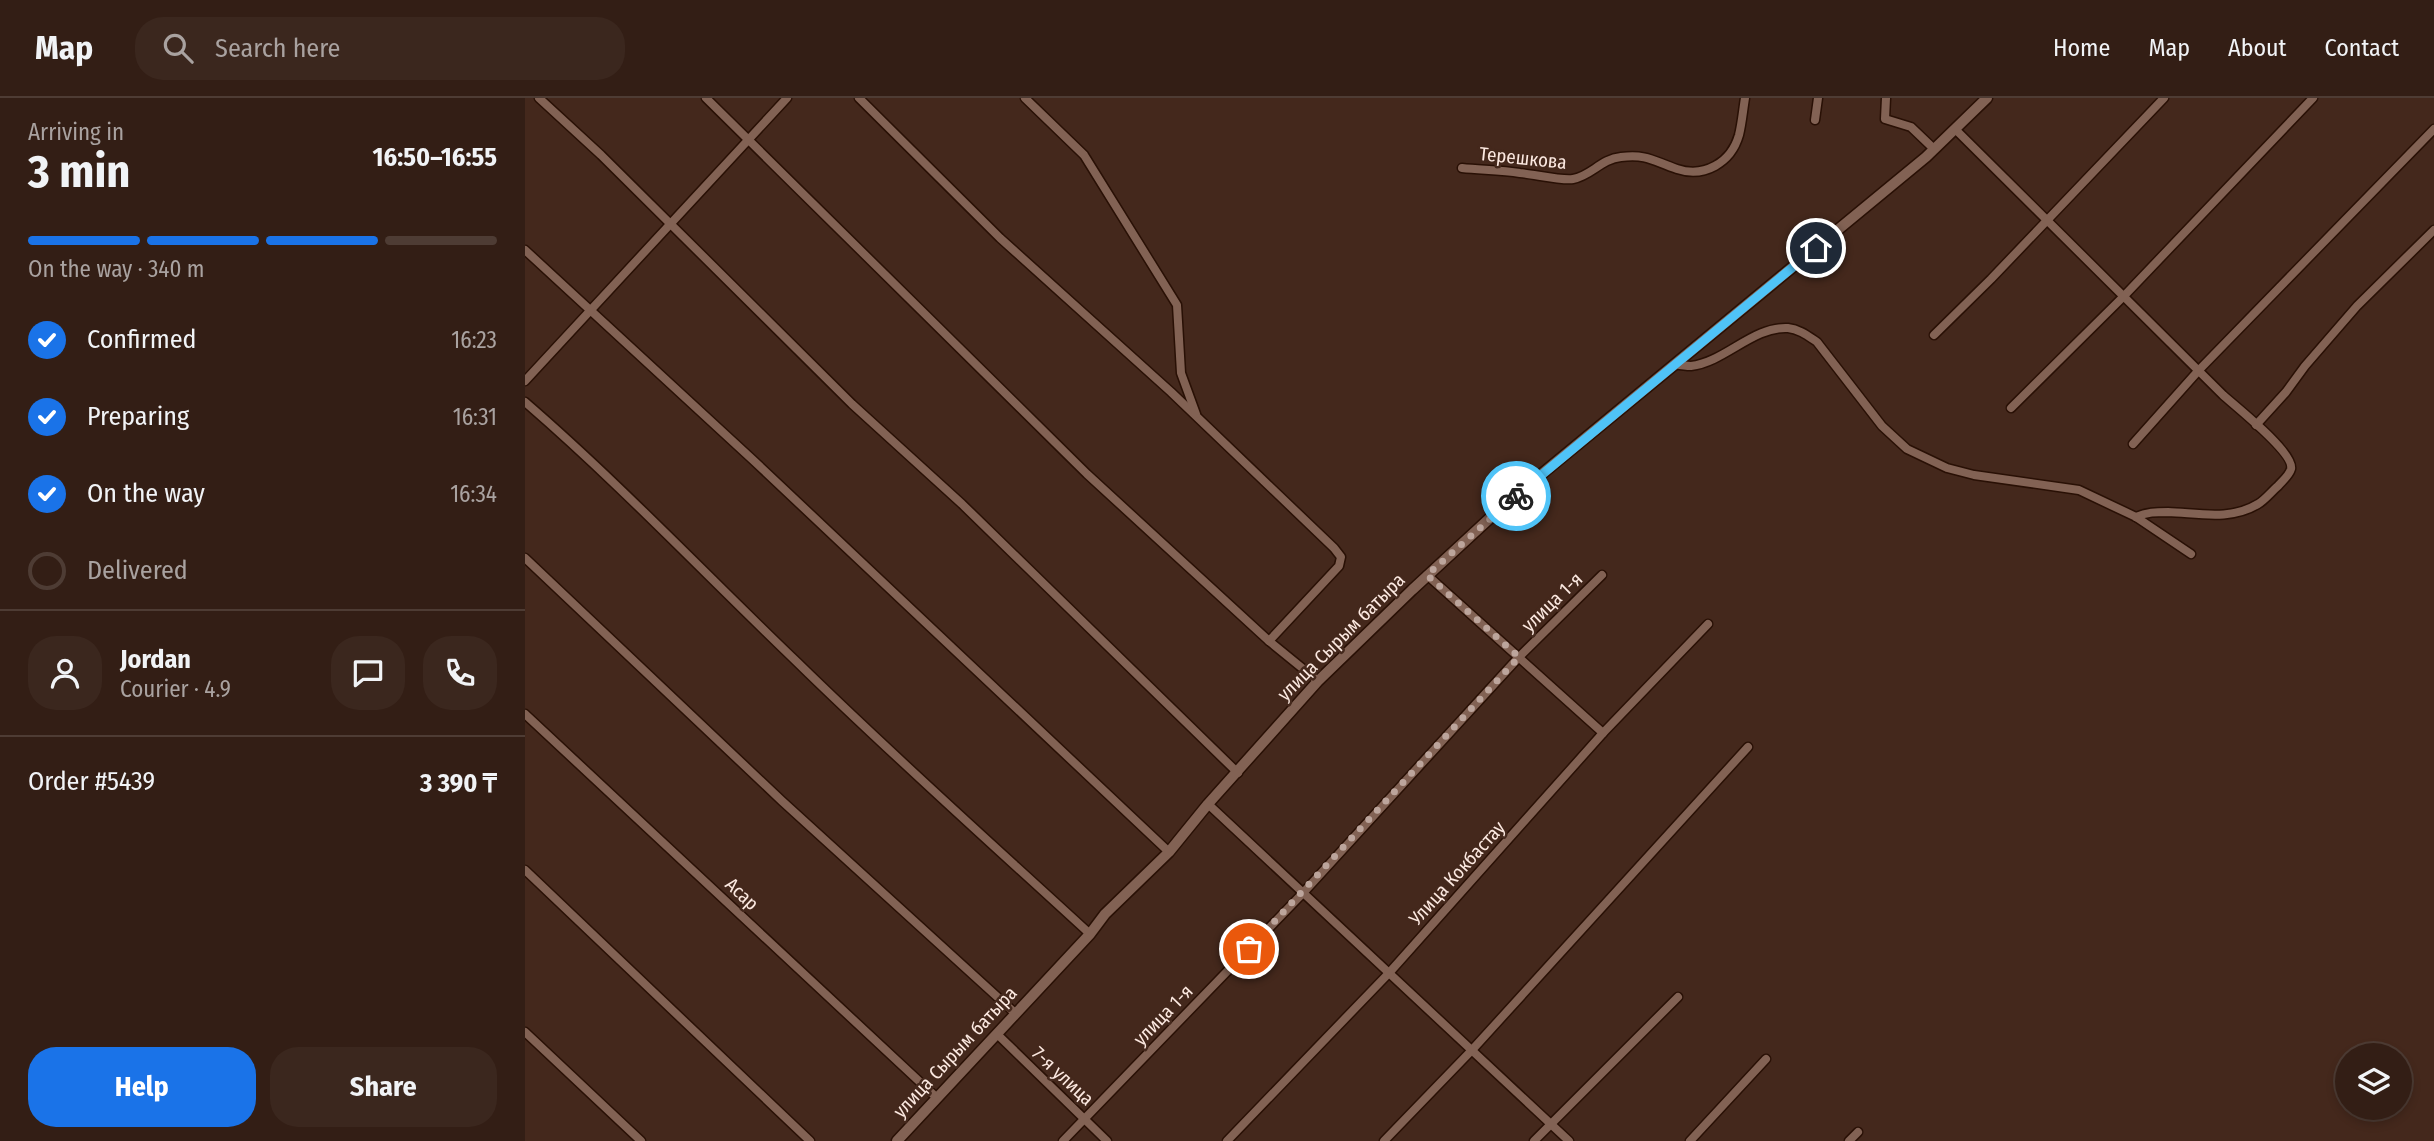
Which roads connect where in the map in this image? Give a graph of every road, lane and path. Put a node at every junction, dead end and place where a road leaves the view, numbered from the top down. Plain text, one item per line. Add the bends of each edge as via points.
1 (539, 98) edge
2 (706, 98) edge
3 (787, 98) edge
4 (859, 98) edge
5 (1025, 98) edge
6 (1745, 98) edge
7 (1818, 98) edge
8 (1886, 98) edge
9 (1986, 98) edge
10 (2164, 98) edge
11 (2313, 98) edge
12 (1815, 120) dead end
13 (2434, 128) edge
14 (1955, 129) junction
15 (748, 140) junction
16 (1934, 149) junction
17 (1462, 168) dead end
18 (2046, 220) junction
19 (670, 223) junction
20 (2434, 230) edge
21 (525, 250) edge
22 (2124, 296) junction
23 (590, 309) junction
24 (1934, 335) dead end
25 (1675, 364) junction
26 (2199, 370) junction
27 (525, 381) edge
28 (525, 402) edge
29 (2011, 408) dead end
30 (1197, 416) junction
31 (2256, 425) junction
32 (2133, 444) dead end
33 (2136, 517) junction
34 (2190, 554) dead end
35 (525, 558) edge
36 (1427, 575) junction
37 (1602, 575) dead end
38 (1708, 624) dead end
39 (1269, 641) junction
40 (1519, 657) junction
41 (1318, 681) junction
42 (525, 715) edge
43 (1604, 733) junction
44 (1748, 747) dead end
45 (1238, 773) junction
46 (1208, 804) junction
47 (1169, 852) junction
48 (525, 870) edge
49 (1303, 893) junction
50 (1090, 934) junction
51 (1389, 973) junction
52 (1678, 997) dead end
53 (1015, 1013) junction
54 (525, 1032) edge
55 (996, 1034) junction
56 (1472, 1050) junction
57 (1766, 1059) dead end
58 (936, 1097) junction
59 (1085, 1118) junction
60 (1550, 1123) junction
61 (1858, 1132) dead end
62 (641, 1141) edge
63 (810, 1141) edge
64 (897, 1141) edge
65 (1063, 1141) edge
66 (1107, 1141) edge
67 (1227, 1141) edge
68 (1384, 1141) edge
69 (1534, 1141) edge
70 (1569, 1141) edge
71 (1690, 1141) edge
72 (1849, 1141) edge

1 - 19 street
2 - 15 street
3 - 15 street
4 - 30 street via 1000,238
5 - 30 street via 1084,155 1177,305 1181,373
6 - 17 street, Терешкова via 1732,150 1711,169 1695,173 1646,156 1608,159 1570,180
7 - 12 street
8 - 16 street via 1885,119 1911,127
9 - 14 street, улица Сырым батыра
10 - 18 street
11 - 22 street
13 - 26 street
14 - 16 street, улица Сырым батыра
14 - 18 street
15 - 19 street
15 - 39 street via 1087,474
16 - 25 street, улица Сырым батыра
18 - 22 street
18 - 24 street
19 - 23 street
19 - 45 street
20 - 31 street via 2357,306
21 - 23 street
22 - 26 street
22 - 29 street
23 - 27 street
23 - 47 street
25 - 33 street via 1692,366 1773,330 1804,333 1817,342 1882,426 1907,449 1974,475 2079,490
25 - 36 street, улица Сырым батыра
26 - 31 street
26 - 32 street
28 - 50 street via 627,494 861,724
30 - 39 street via 1341,557 1339,566
31 - 33 street via 2289,458 2291,468 2259,504 2212,516 2156,512
33 - 34 street
35 - 53 street
36 - 40 street
36 - 41 street, улица Сырым батыра
37 - 40 street, улица 1-я
38 - 43 street, Улица Кокбастау
39 - 41 street
40 - 43 street
40 - 49 street, улица 1-я
41 - 45 street, улица Сырым батыра
42 - 58 street, Асар
43 - 51 street, Улица Кокбастау
44 - 56 street
45 - 46 street, улица Сырым батыра
46 - 47 street, улица Сырым батыра
46 - 49 street
47 - 50 street, улица Сырым батыра
48 - 63 street
49 - 51 street
49 - 59 street, улица 1-я
50 - 53 street, улица Сырым батыра
51 - 56 street
51 - 67 street, Улица Кокбастау
52 - 60 street
53 - 55 street, улица Сырым батыра
54 - 62 street
55 - 58 street, улица Сырым батыра
55 - 59 street, 7-я улица
56 - 60 street
56 - 68 street
57 - 71 street
58 - 64 street, улица Сырым батыра
59 - 65 street, улица 1-я
59 - 66 street, 7-я улица
60 - 69 street
60 - 70 street
61 - 72 street

